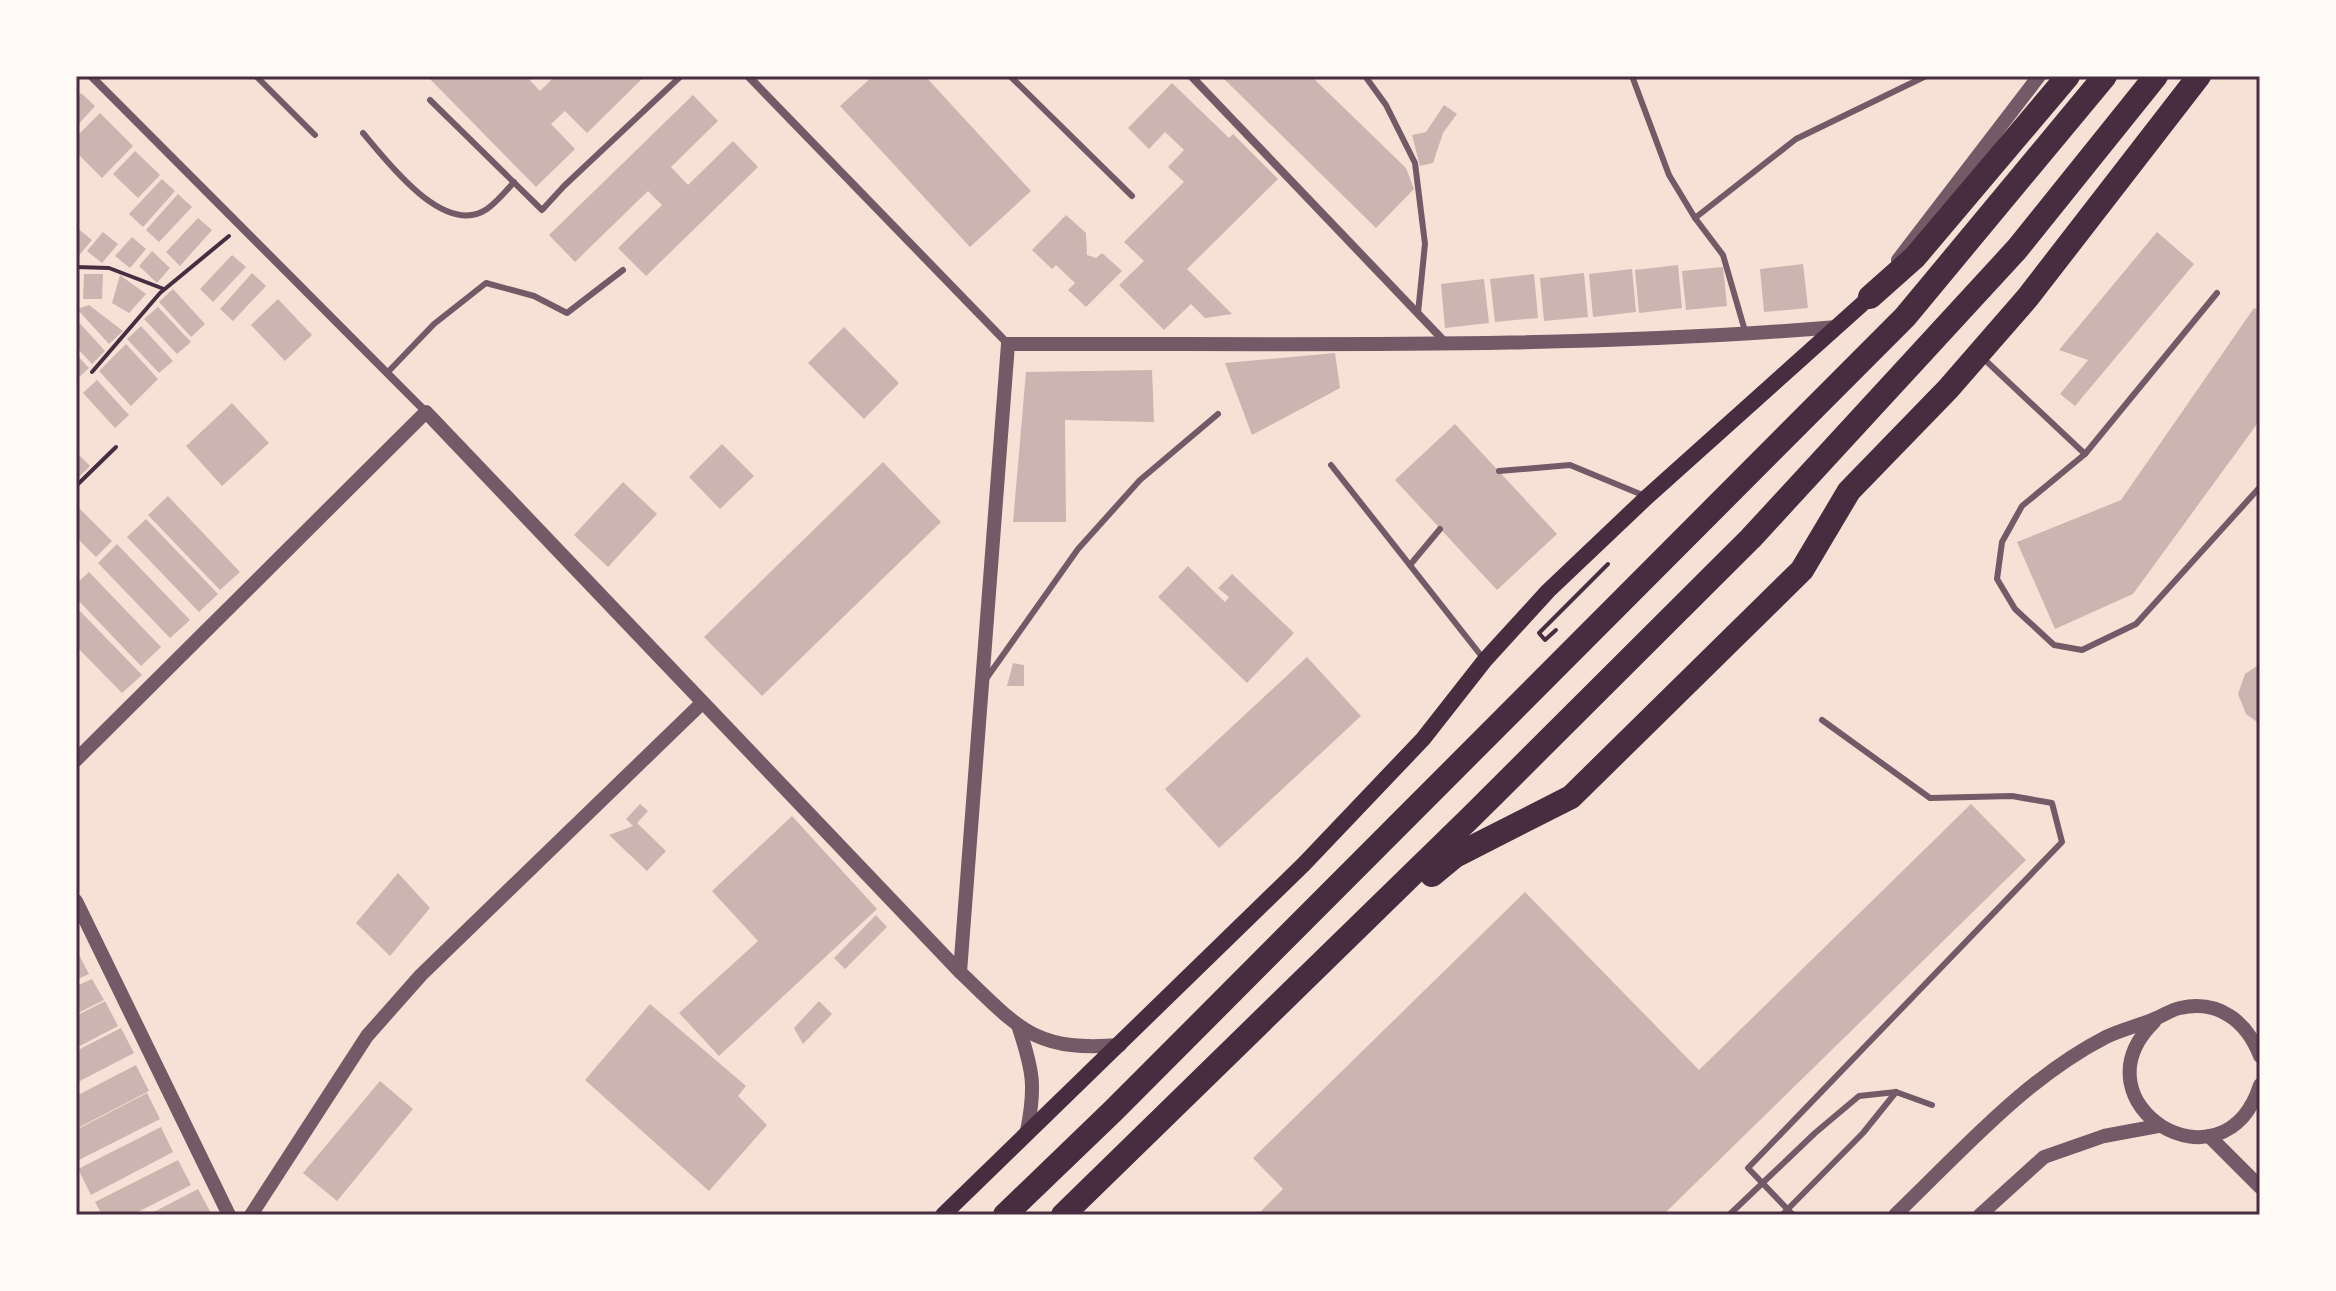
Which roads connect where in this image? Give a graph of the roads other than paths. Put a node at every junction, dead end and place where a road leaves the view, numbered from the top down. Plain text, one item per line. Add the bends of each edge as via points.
1 (91, 76) edge
2 (256, 76) edge
3 (681, 76) edge
4 (748, 76) edge
5 (1010, 76) edge
6 (1191, 76) edge
7 (1365, 76) edge
8 (1632, 76) edge
9 (1926, 76) edge
10 (2039, 76) edge
11 (2068, 76) edge
12 (2105, 76) edge
13 (2156, 76) edge
14 (2199, 76) edge
15 (430, 100) dead end
16 (363, 133) dead end
17 (315, 135) dead end
18 (514, 182) junction
19 (1132, 196) dead end
20 (1695, 218) junction
21 (623, 270) dead end
22 (2217, 293) dead end
23 (1870, 297) junction
24 (1418, 313) junction
25 (1837, 327) junction
26 (1746, 334) junction
27 (1447, 343) junction
28 (1008, 344) junction
29 (1978, 354) junction
30 (387, 373) junction
31 (426, 412) junction
32 (1218, 414) dead end
33 (2085, 454) junction
34 (1331, 465) dead end
35 (1499, 471) dead end
36 (2260, 487) edge
37 (1647, 497) junction
38 (1440, 529) dead end
39 (1410, 565) junction
40 (1485, 660) junction
41 (982, 685) junction
42 (702, 703) junction
43 (1822, 720) dead end
44 (76, 760) edge
45 (76, 901) edge
46 (1324, 962) junction
47 (960, 972) junction
48 (2157, 1018) junction
49 (1019, 1028) junction
50 (1120, 1045) junction
51 (2260, 1056) edge
52 (2260, 1085) edge
53 (1896, 1092) junction
54 (2257, 1104) edge
55 (1932, 1105) dead end
56 (2158, 1126) junction
57 (1027, 1131) junction
58 (2209, 1136) junction
59 (1143, 1137) junction
60 (2260, 1187) edge
61 (229, 1215) edge
62 (251, 1215) edge
63 (943, 1215) edge
64 (1005, 1215) edge
65 (1063, 1215) edge
66 (1080, 1215) edge
67 (1729, 1215) edge
68 (1782, 1215) edge
69 (1793, 1215) edge
70 (1895, 1215) edge
71 (1980, 1215) edge

1 - 30 street
2 - 17 lane
3 - 18 lane via 542,210
4 - 28 street
5 - 19 lane
6 - 24 street
7 - 24 lane via 1415,163 1425,244
8 - 20 lane via 1669,175
9 - 20 lane via 1796,139
10 - 23 street
11 - 23 highway via 1915,257
12 - 64 highway via 1905,317
13 - 46 highway via 2017,249 1751,538
14 - 29 highway
15 - 18 lane
16 - 18 lane via 400,177 440,210 467,215 486,210
20 - 26 lane via 1723,255
21 - 30 lane via 567,313 534,296 486,283 434,324
22 - 33 lane
23 - 25 main road
24 - 27 street
25 - 26 street
25 - 37 main road
26 - 27 street
27 - 28 street
28 - 41 street
29 - 33 lane
29 - 46 highway via 1849,491 1802,570 1571,797 1455,856
30 - 31 street
31 - 42 street
31 - 44 street
32 - 41 lane via 1140,480 1078,549
33 - 36 lane via 2022,506 2002,542 1997,579 2015,609 2054,645 2082,650 2136,624
34 - 39 lane
35 - 37 lane via 1570,465
37 - 40 main road
38 - 39 lane
39 - 40 lane
40 - 50 main road via 1412,750 1304,864
41 - 47 street
42 - 47 street
42 - 62 street via 421,975 367,1036
43 - 69 lane via 1930,798 2012,796 2052,803 2062,842 1748,1168
45 - 61 street
46 - 59 highway
47 - 49 street
48 - 51 street via 2177,1008 2220,1010 2239,1021
48 - 56 street via 2142,1033 2130,1074 2134,1095
48 - 70 street via 2107,1036 2040,1078
49 - 50 street via 1049,1042
49 - 57 street via 1034,1096
50 - 57 main road
52 - 54 street
53 - 55 lane
53 - 67 lane via 1859,1096
53 - 68 lane
54 - 58 street via 2236,1124
56 - 58 street via 2174,1134
56 - 71 street via 2104,1136 2044,1157
57 - 63 main road
58 - 60 street
59 - 65 highway
59 - 66 highway

